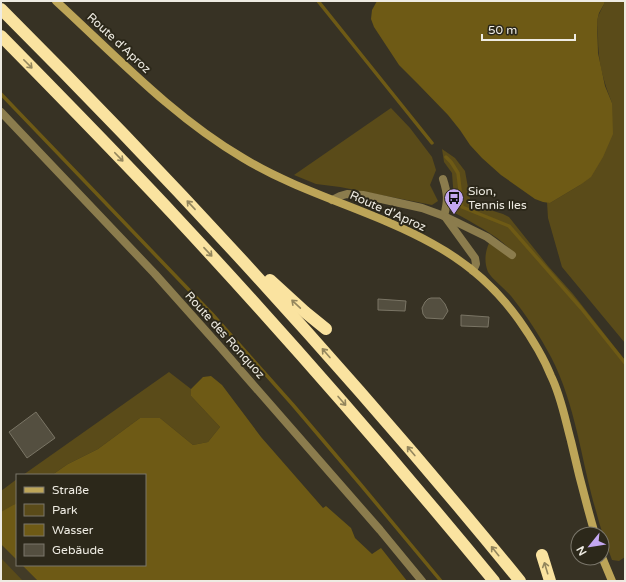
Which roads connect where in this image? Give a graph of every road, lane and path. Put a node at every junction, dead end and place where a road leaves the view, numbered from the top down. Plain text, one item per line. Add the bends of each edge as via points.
1 (56, 1) edge
2 (1, 9) edge
3 (1, 36) edge
4 (1, 112) edge
5 (443, 179) dead end
6 (332, 200) junction
7 (444, 216) junction
8 (206, 221) junction
9 (512, 255) dead end
10 (473, 271) junction
11 (326, 329) dead end
12 (593, 526) edge
13 (542, 555) dead end
14 (606, 566) edge
15 (422, 581) edge
16 (494, 581) edge
17 (520, 581) edge
18 (550, 581) edge
19 (612, 581) edge

1 - 6 street, Route d'Aproz via 149,88 205,134 244,160
8 -> 2 highway
3 -> 16 highway via 260,308 413,483
4 - 15 street, Route des Ronquoz via 211,337
5 - 7 street via 448,204
6 - 7 street via 347,194 363,195 422,208
6 - 10 street, Route d'Aproz via 399,227 433,244
7 - 9 street via 487,237
7 - 10 street via 475,258
11 -> 8 highway
17 -> 8 highway via 366,399
10 - 12 street, Route d'Aproz via 519,320 552,377 564,412
18 -> 13 highway
14 - 19 street

